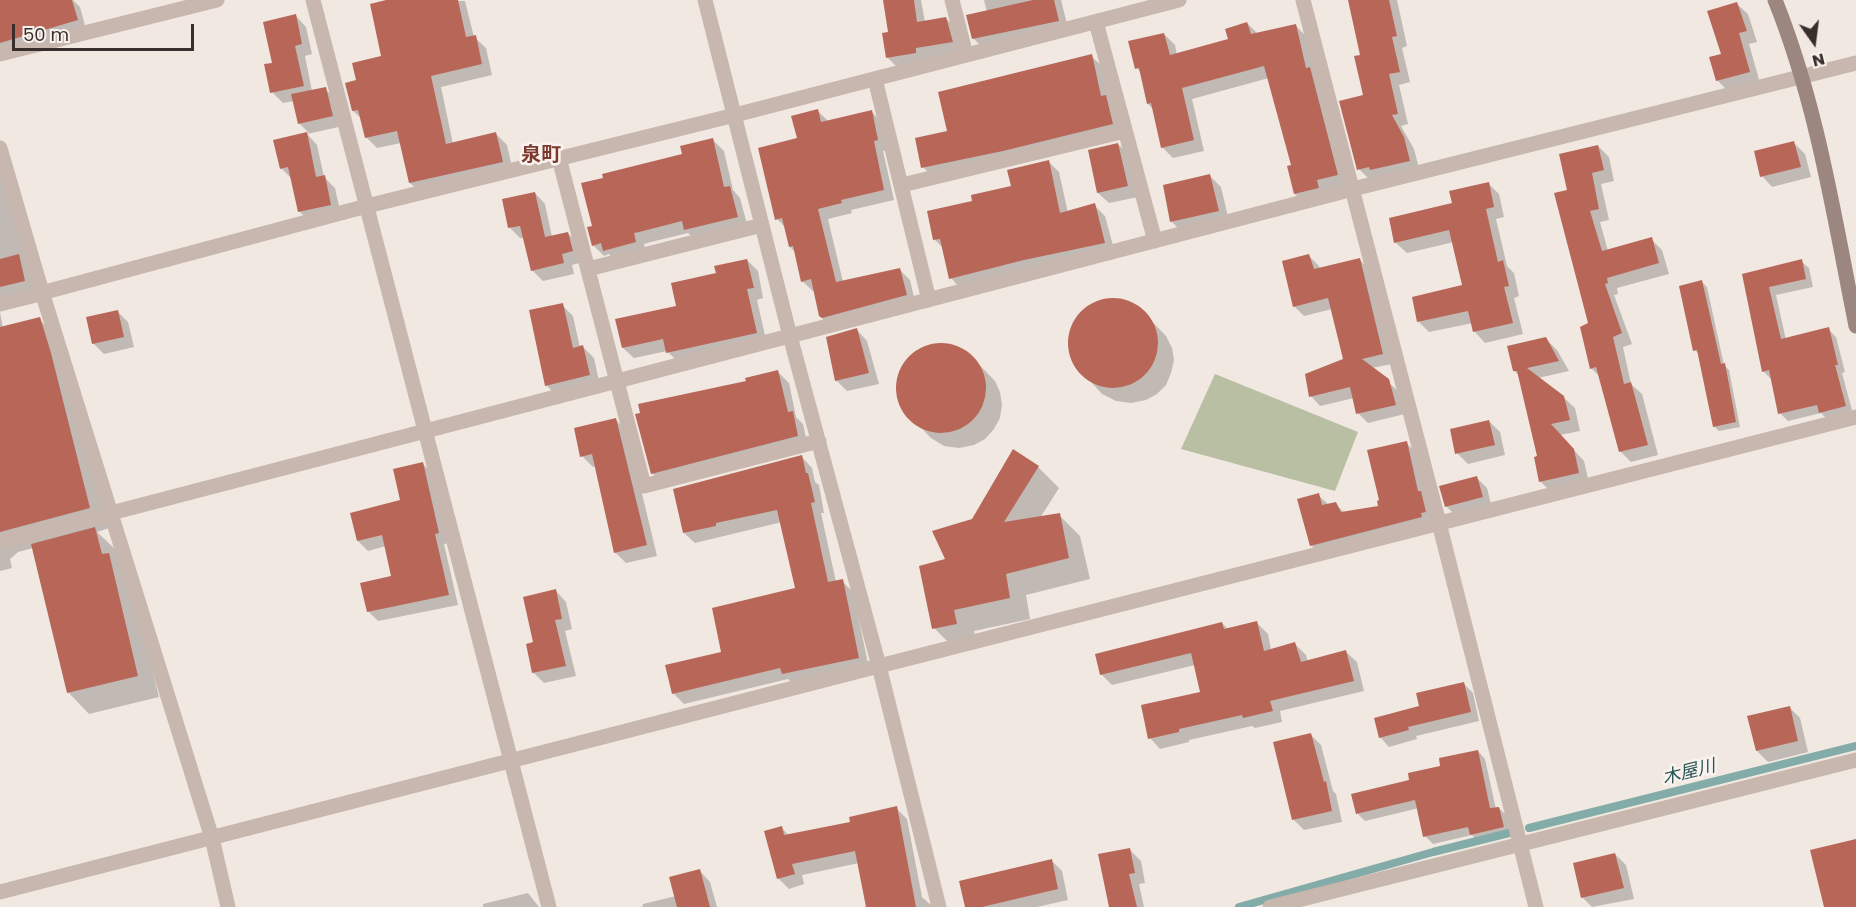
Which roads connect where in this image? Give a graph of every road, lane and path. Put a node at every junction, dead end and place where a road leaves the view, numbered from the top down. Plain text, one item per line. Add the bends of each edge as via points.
1 (218, 0) edge
2 (313, 0) edge
3 (705, 0) edge
4 (952, 0) edge
5 (1179, 0) edge
6 (1304, 0) edge
7 (1775, 0) edge
8 (1096, 22) junction
9 (0, 54) edge
10 (966, 55) junction
11 (1856, 63) edge
12 (1802, 78) junction
13 (875, 79) junction
14 (735, 115) junction
15 (1125, 131) junction
16 (0, 148) edge
17 (559, 158) junction
18 (902, 185) junction
19 (1353, 189) junction
20 (367, 206) junction
21 (762, 225) junction
22 (1155, 241) junction
23 (588, 268) junction
24 (42, 292) junction
25 (929, 300) junction
26 (0, 304) edge
27 (1856, 326) edge
28 (790, 336) junction
29 (617, 381) junction
30 (1856, 417) edge
31 (426, 430) junction
32 (819, 441) junction
33 (112, 513) junction
34 (1439, 523) junction
35 (0, 542) edge
36 (879, 666) junction
37 (512, 760) junction
38 (1856, 760) edge
39 (212, 838) junction
40 (1520, 843) junction
41 (0, 892) edge
42 (228, 907) edge
43 (549, 907) edge
44 (939, 907) edge
45 (1270, 907) edge
46 (1536, 907) edge

1 - 9 street
2 - 20 street
3 - 14 street
4 - 10 street
5 - 8 street
6 - 19 street
7 - 12 street
8 - 10 street
8 - 15 street
10 - 13 street
11 - 12 street
12 - 19 street
12 - 27 street via 1821,150
13 - 14 street
13 - 18 street
14 - 17 street
14 - 21 street
15 - 18 street
15 - 22 street
16 - 24 street
17 - 20 street
17 - 23 street
18 - 25 street
19 - 22 street
19 - 34 street
20 - 24 street
20 - 31 street
21 - 23 street
21 - 28 street
22 - 25 street
23 - 29 street
24 - 26 street
24 - 33 street
25 - 28 street
28 - 29 street
28 - 32 street
29 - 31 street
29 - 32 street via 644,486
30 - 34 street
31 - 33 street
31 - 37 street
32 - 36 street
33 - 35 street
33 - 39 street
34 - 36 street
34 - 40 street
36 - 37 street
36 - 44 street
37 - 39 street
37 - 43 street
38 - 40 street
39 - 41 street
39 - 42 street
40 - 45 street
40 - 46 street

